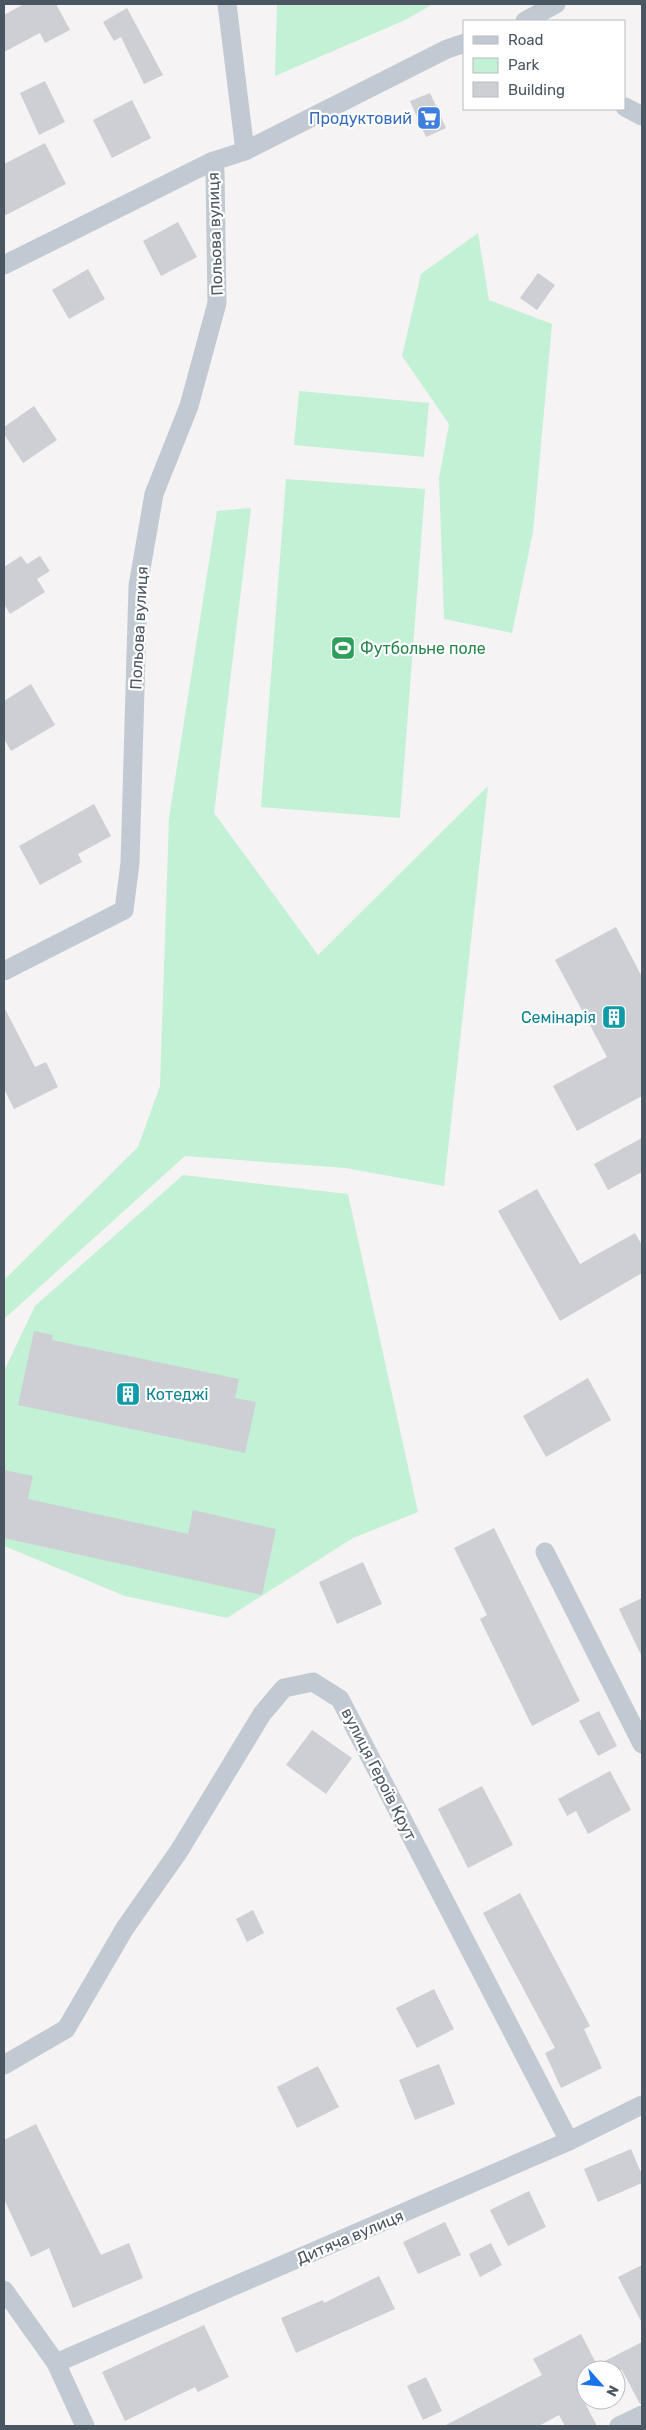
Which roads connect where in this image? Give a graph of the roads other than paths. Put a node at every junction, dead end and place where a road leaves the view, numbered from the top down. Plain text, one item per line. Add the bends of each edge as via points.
1 (227, 4) edge
2 (556, 4) edge
3 (527, 20) edge
4 (463, 44) edge
5 (626, 108) edge
6 (642, 116) edge
7 (245, 151) junction
8 (212, 162) junction
9 (4, 265) edge
10 (4, 971) edge
11 (545, 1552) dead end
12 (642, 1744) edge
13 (4, 2065) edge
14 (642, 2106) edge
15 (569, 2142) junction
16 (4, 2290) edge
17 (56, 2363) junction
18 (642, 2415) edge
19 (85, 2426) edge
20 (619, 2426) edge

1 - 7 street
2 - 3 street
4 - 7 street
5 - 6 street
7 - 8 street
8 - 9 street
8 - 10 street, Польова вулиця via 215,172 217,303 188,406 154,494 138,586 130,863 124,910
11 - 12 street
13 - 15 street, вулиця Героїв Крут via 66,2029 125,1928 179,1851 262,1714 284,1688 313,1682 340,1699
14 - 15 street, Дитяча вулиця
15 - 17 street, Дитяча вулиця
16 - 17 street
17 - 19 street
18 - 20 street

